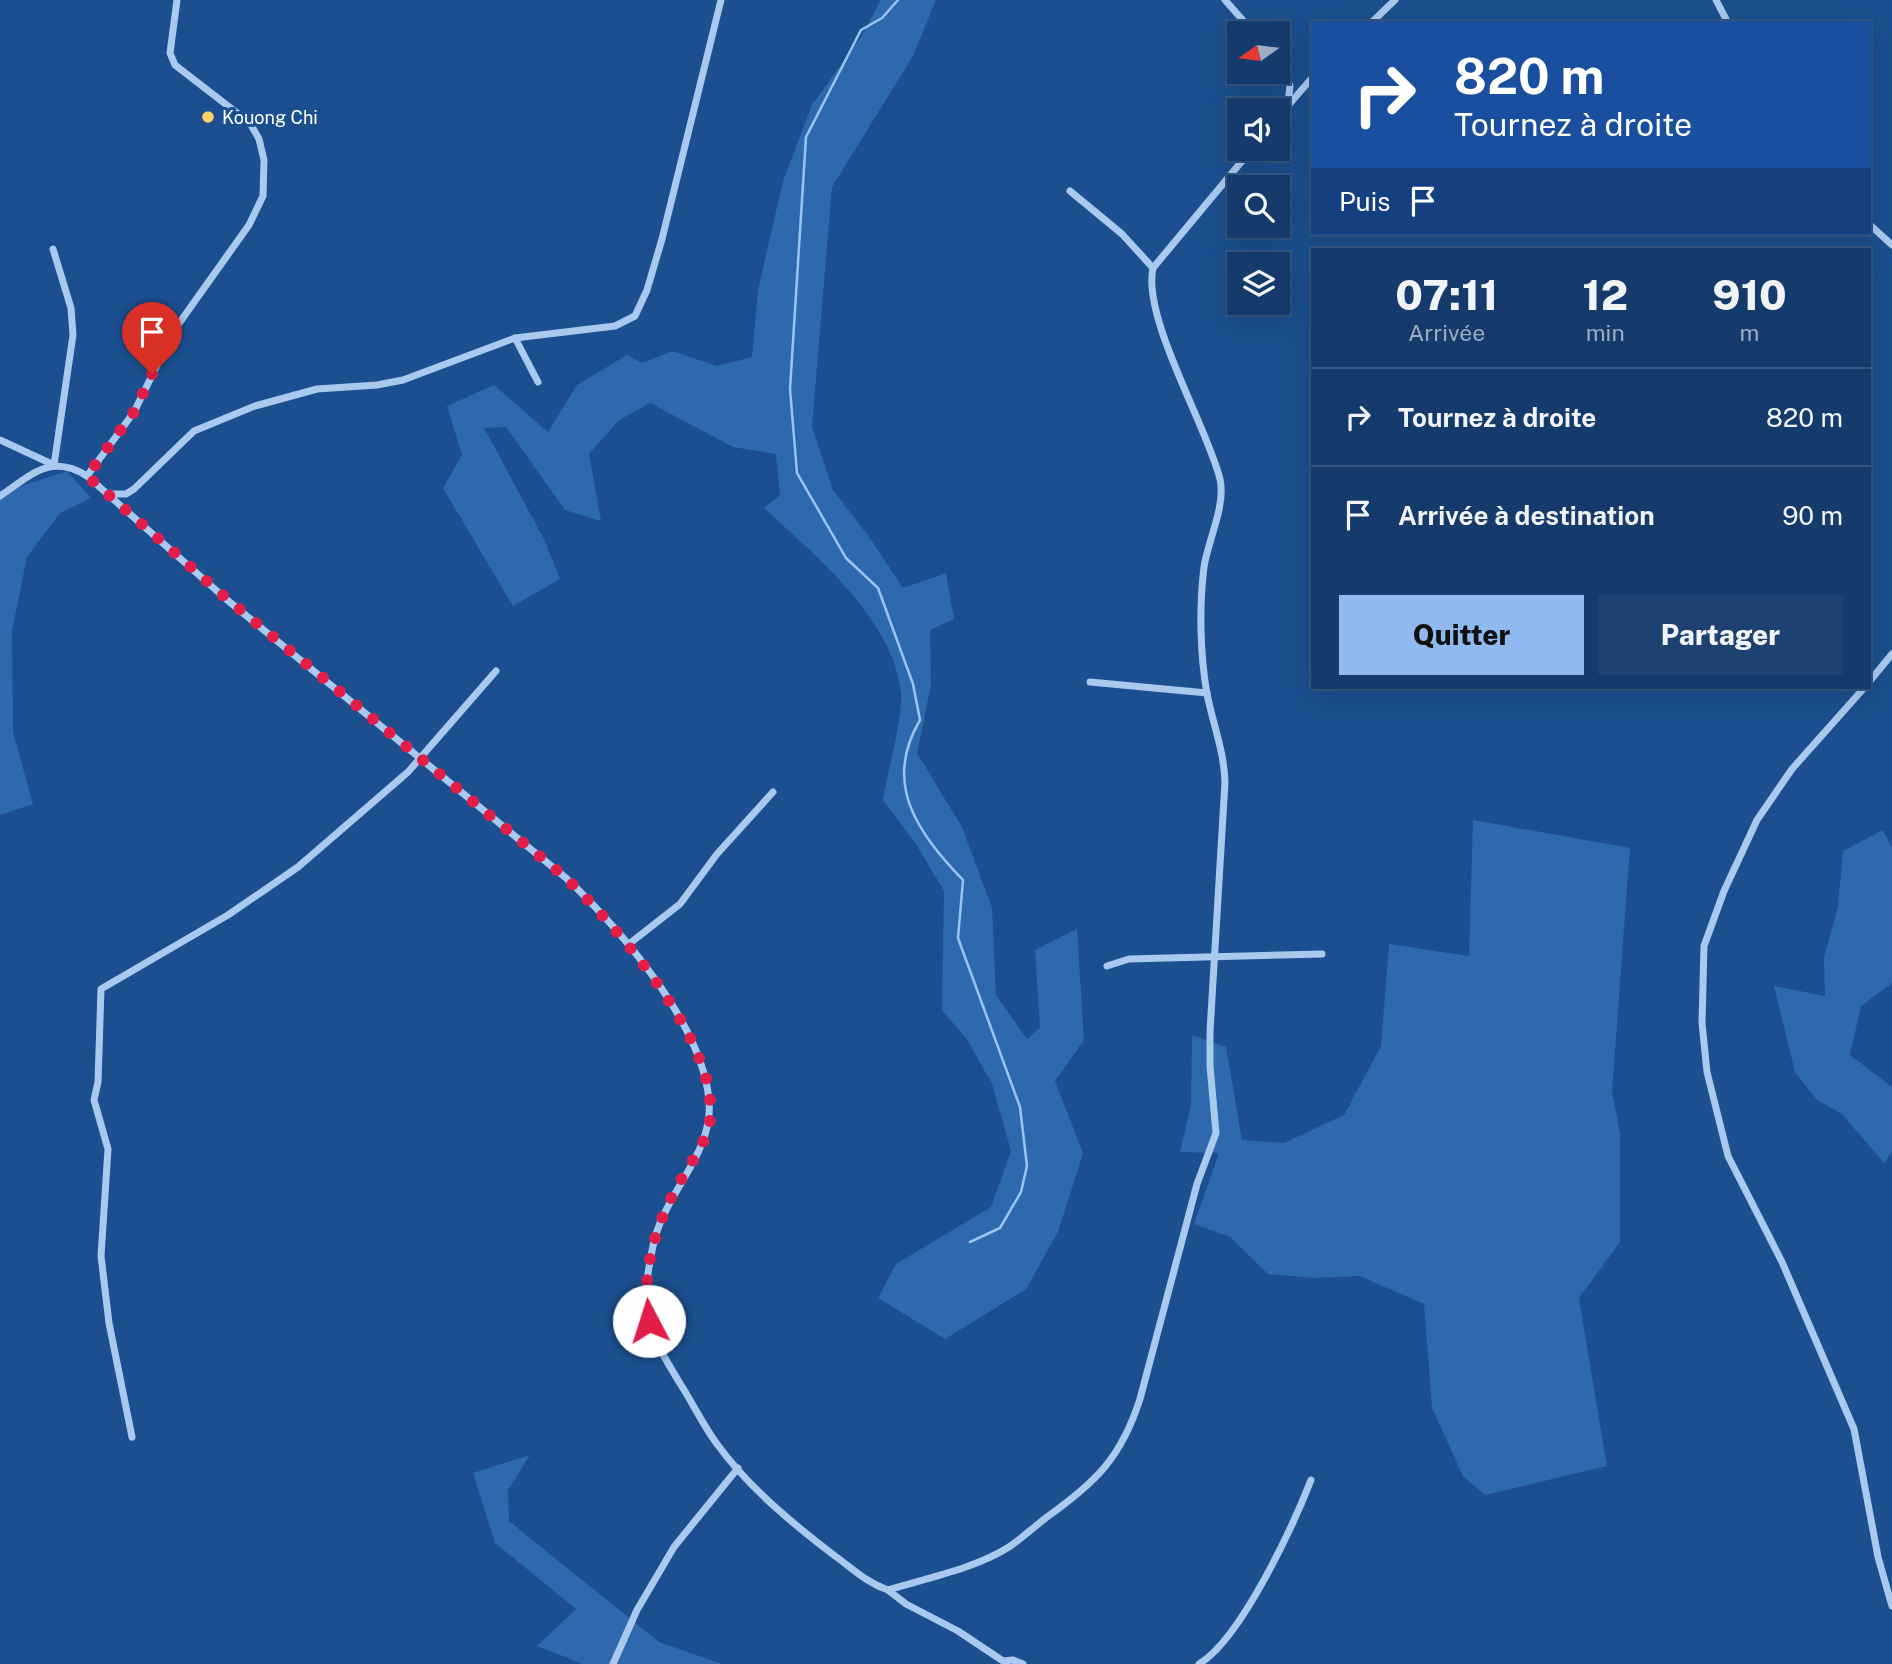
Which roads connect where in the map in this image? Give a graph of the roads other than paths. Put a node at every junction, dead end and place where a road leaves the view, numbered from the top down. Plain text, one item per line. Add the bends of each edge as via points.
1 (177, 0) edge
2 (720, 0) edge
3 (1225, 0) edge
4 (1395, 0) edge
5 (1716, 0) edge
6 (1243, 21) edge
7 (1373, 21) edge
8 (1727, 21) edge
9 (1311, 79) edge
10 (1290, 101) edge
11 (1242, 161) edge
12 (1070, 191) dead end
13 (1871, 226) edge
14 (1892, 245) edge
15 (53, 249) dead end
16 (1153, 268) junction
17 (516, 338) junction
18 (538, 382) dead end
19 (0, 440) edge
20 (54, 465) junction
21 (87, 476) junction
22 (110, 494) junction
23 (0, 496) edge
24 (1892, 654) edge
25 (496, 671) dead end
26 (1871, 680) edge
27 (1090, 682) dead end
28 (1863, 689) edge
29 (1207, 693) junction
30 (419, 760) junction
31 (773, 792) dead end
32 (628, 944) junction
33 (1322, 954) dead end
34 (1216, 958) junction
35 (1107, 966) dead end
36 (132, 1437) dead end
37 (738, 1468) junction
38 (1311, 1480) dead end
39 (888, 1590) junction
40 (1892, 1606) edge
41 (613, 1664) edge
42 (1023, 1664) edge
43 (1199, 1664) edge

1 - 21 street via 170,53 175,65 250,123 264,160 262,196 249,225 175,329 134,412
2 - 17 street via 665,228 640,307 628,321 615,326
3 - 6 street
4 - 7 street
5 - 8 street
9 - 10 street
11 - 16 street
12 - 16 street via 1122,234
13 - 14 street
15 - 20 street via 71,308 73,335
16 - 29 street via 1151,285 1164,331 1220,480 1204,572
17 - 18 street
17 - 22 street via 403,380 317,389 233,414 181,440 134,489
19 - 20 street
20 - 21 street via 75,468
20 - 23 street
21 - 22 street
22 - 30 street via 164,547
24 - 26 street
25 - 30 street
27 - 29 street
28 - 40 street via 1792,769 1752,832 1704,946 1702,1023 1707,1072 1728,1156 1782,1262 1854,1429
29 - 34 street via 1225,765
30 - 32 street via 566,878
30 - 36 street via 299,867 217,922 101,989 94,1100 108,1149 100,1256
31 - 32 street via 680,904
32 - 37 street via 693,1044 710,1102 707,1134 655,1236 646,1284 649,1321 704,1425
33 - 34 street
34 - 35 street via 1129,959
34 - 39 street via 1210,1066 1216,1133 1197,1184 1128,1432 1112,1460 1088,1487 1007,1548
37 - 39 street via 818,1543 865,1579
37 - 41 street via 674,1547 637,1610
38 - 43 street via 1290,1535 1237,1623
39 - 42 street via 1003,1661

